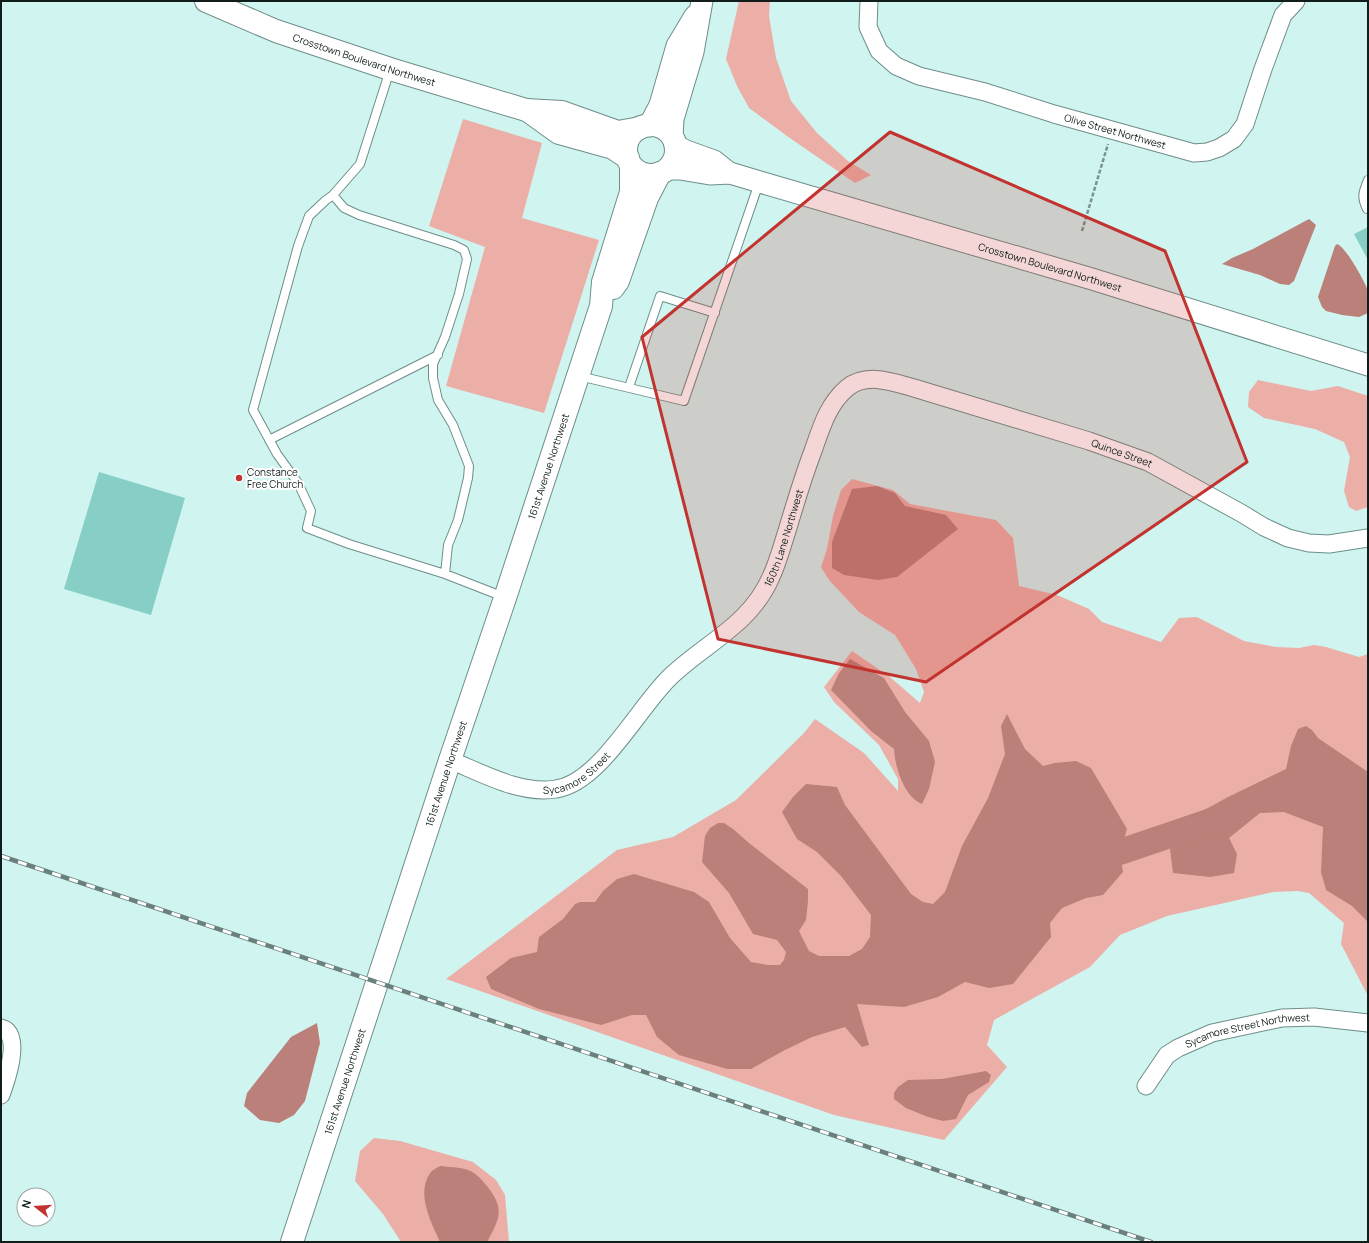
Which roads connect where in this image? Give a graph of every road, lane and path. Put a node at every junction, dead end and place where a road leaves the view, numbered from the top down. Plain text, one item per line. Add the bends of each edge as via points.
1 (206, 1) edge
2 (869, 1) edge
3 (1296, 1) edge
4 (702, 3) edge
5 (390, 69) junction
6 (526, 110) junction
7 (644, 127) junction
8 (1112, 130) junction
9 (674, 141) junction
10 (630, 162) junction
11 (664, 171) junction
12 (730, 173) junction
13 (1368, 180) edge
14 (760, 182) junction
15 (333, 195) junction
16 (1367, 209) edge
17 (1082, 231) dead end
18 (601, 306) junction
19 (714, 313) junction
20 (438, 355) junction
21 (1367, 363) edge
22 (579, 376) junction
23 (864, 379) joint
24 (629, 387) junction
25 (269, 440) junction
26 (1368, 538) edge
27 (445, 574) junction
28 (505, 598) junction
29 (671, 676) joint
30 (450, 760) junction
31 (1368, 1023) edge
32 (1, 1028) edge
33 (1146, 1086) dead end
34 (1, 1095) edge
35 (292, 1242) edge

1 - 5 main road, Crosstown Boulevard Northwest via 276,31
2 - 8 street, Olive Street Northwest via 868,27 879,51 896,66 919,76 985,92
3 - 8 street, Olive Street Northwest via 1283,15 1245,124 1234,139 1219,148 1194,153
4 - 7 street via 677,46 660,105
4 - 9 street via 693,52 673,119
5 - 6 main road, Crosstown Boulevard Northwest
5 - 15 lane via 360,164
6 - 7 main road, Crosstown Boulevard Northwest via 562,112 618,132
6 - 10 main road, Crosstown Boulevard Northwest via 559,133 613,148
7 - 9 main road via 658,126 666,130
7 - 10 main road via 628,141 626,150
8 - 17 path
9 - 11 main road via 676,154 673,163
9 - 12 street, Crosstown Boulevard Northwest via 686,151 714,161
10 - 11 main road via 637,171 645,174 653,175
10 - 18 main road, 161st Avenue Northwest via 631,192 603,282
11 - 12 street, Crosstown Boulevard Northwest via 680,169 710,174
11 - 18 main road, 161st Avenue Northwest via 647,198 618,281
12 - 14 street, Crosstown Boulevard Northwest
13 - 16 lane via 1363,201
14 - 19 lane
14 - 21 street, Crosstown Boulevard Northwest
15 - 20 lane via 344,208 359,215 464,250 467,259 459,294
15 - 25 lane via 309,216 270,344 253,410
18 - 22 main road, 161st Avenue Northwest
19 - 24 lane via 684,401
19 - 24 lane via 660,296
20 - 25 lane
20 - 27 lane via 433,364 433,378 438,400 453,425 469,466 458,520 448,545
22 - 24 lane
22 - 28 main road, 161st Avenue Northwest
23 - 26 street, Quince Street via 890,381 914,388 1089,441 1148,462 1288,538 1329,544
23 - 29 street, 160th Lane Northwest via 848,387 834,402 823,422 778,559 761,598 741,621
25 - 27 lane via 276,454 298,483 311,511 307,528
27 - 28 lane
28 - 30 main road, 161st Avenue Northwest
29 - 30 street, Sycamore Street via 592,770 575,782 557,789 536,790 510,784
30 - 35 main road, 161st Avenue Northwest
31 - 33 street, Sycamore Street Northwest via 1314,1017 1282,1018 1212,1033 1167,1055
32 - 34 street via 7,1031 12,1042 10,1069

